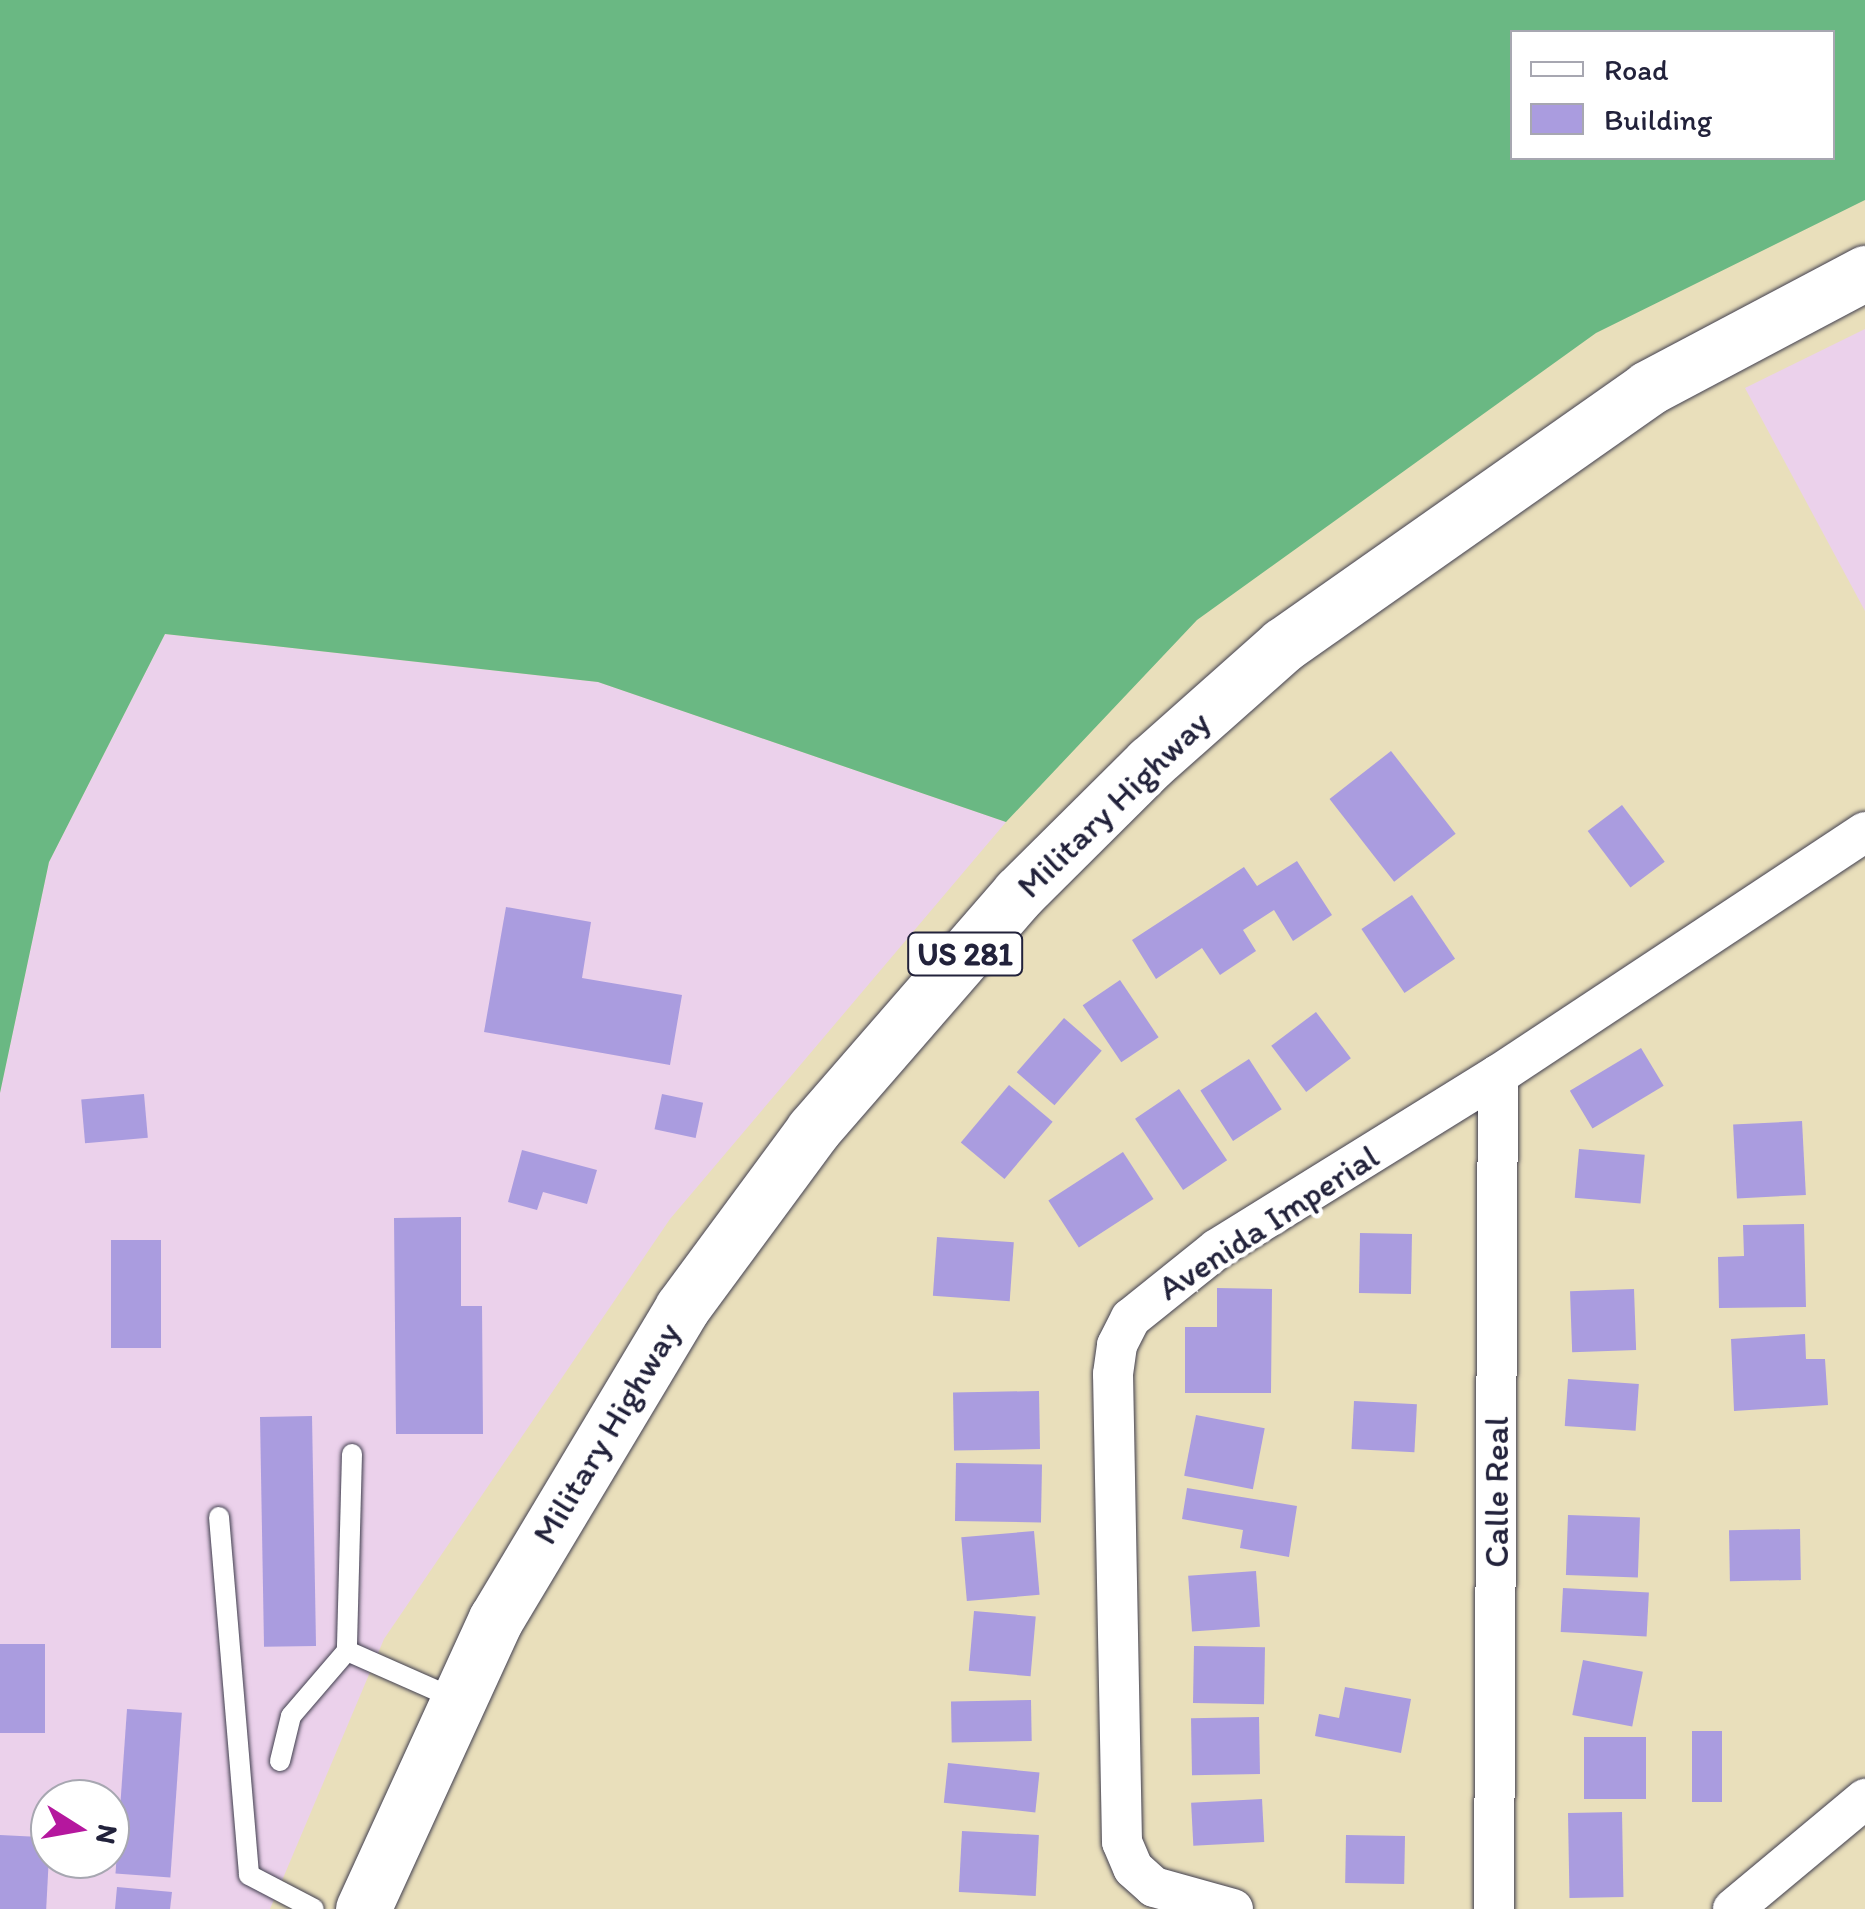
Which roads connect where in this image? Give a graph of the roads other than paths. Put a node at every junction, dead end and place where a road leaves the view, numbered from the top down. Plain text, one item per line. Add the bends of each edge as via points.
1 (1865, 273) edge
2 (1865, 832) edge
3 (1498, 1076) junction
4 (352, 1454) dead end
5 (219, 1517) dead end
6 (347, 1650) junction
7 (457, 1700) junction
8 (280, 1761) dead end
9 (1865, 1799) edge
10 (314, 1909) edge
11 (362, 1909) edge
12 (1233, 1909) edge
13 (1494, 1909) edge
14 (1734, 1909) edge

1 - 7 main road, Military Highway / US 281 via 1648,388 1314,622 1150,763 1019,893 813,1130 682,1308 571,1485
2 - 3 street, Avenida Imperial
3 - 12 street, Avenida Imperial via 1184,1272 1132,1318 1117,1345 1113,1566 1122,1842 1134,1868 1154,1887
3 - 13 street, Calle Real
4 - 6 lane
5 - 10 lane via 249,1875
6 - 7 lane
6 - 8 lane via 291,1716
7 - 11 main road, Military Highway / US 281
9 - 14 street

